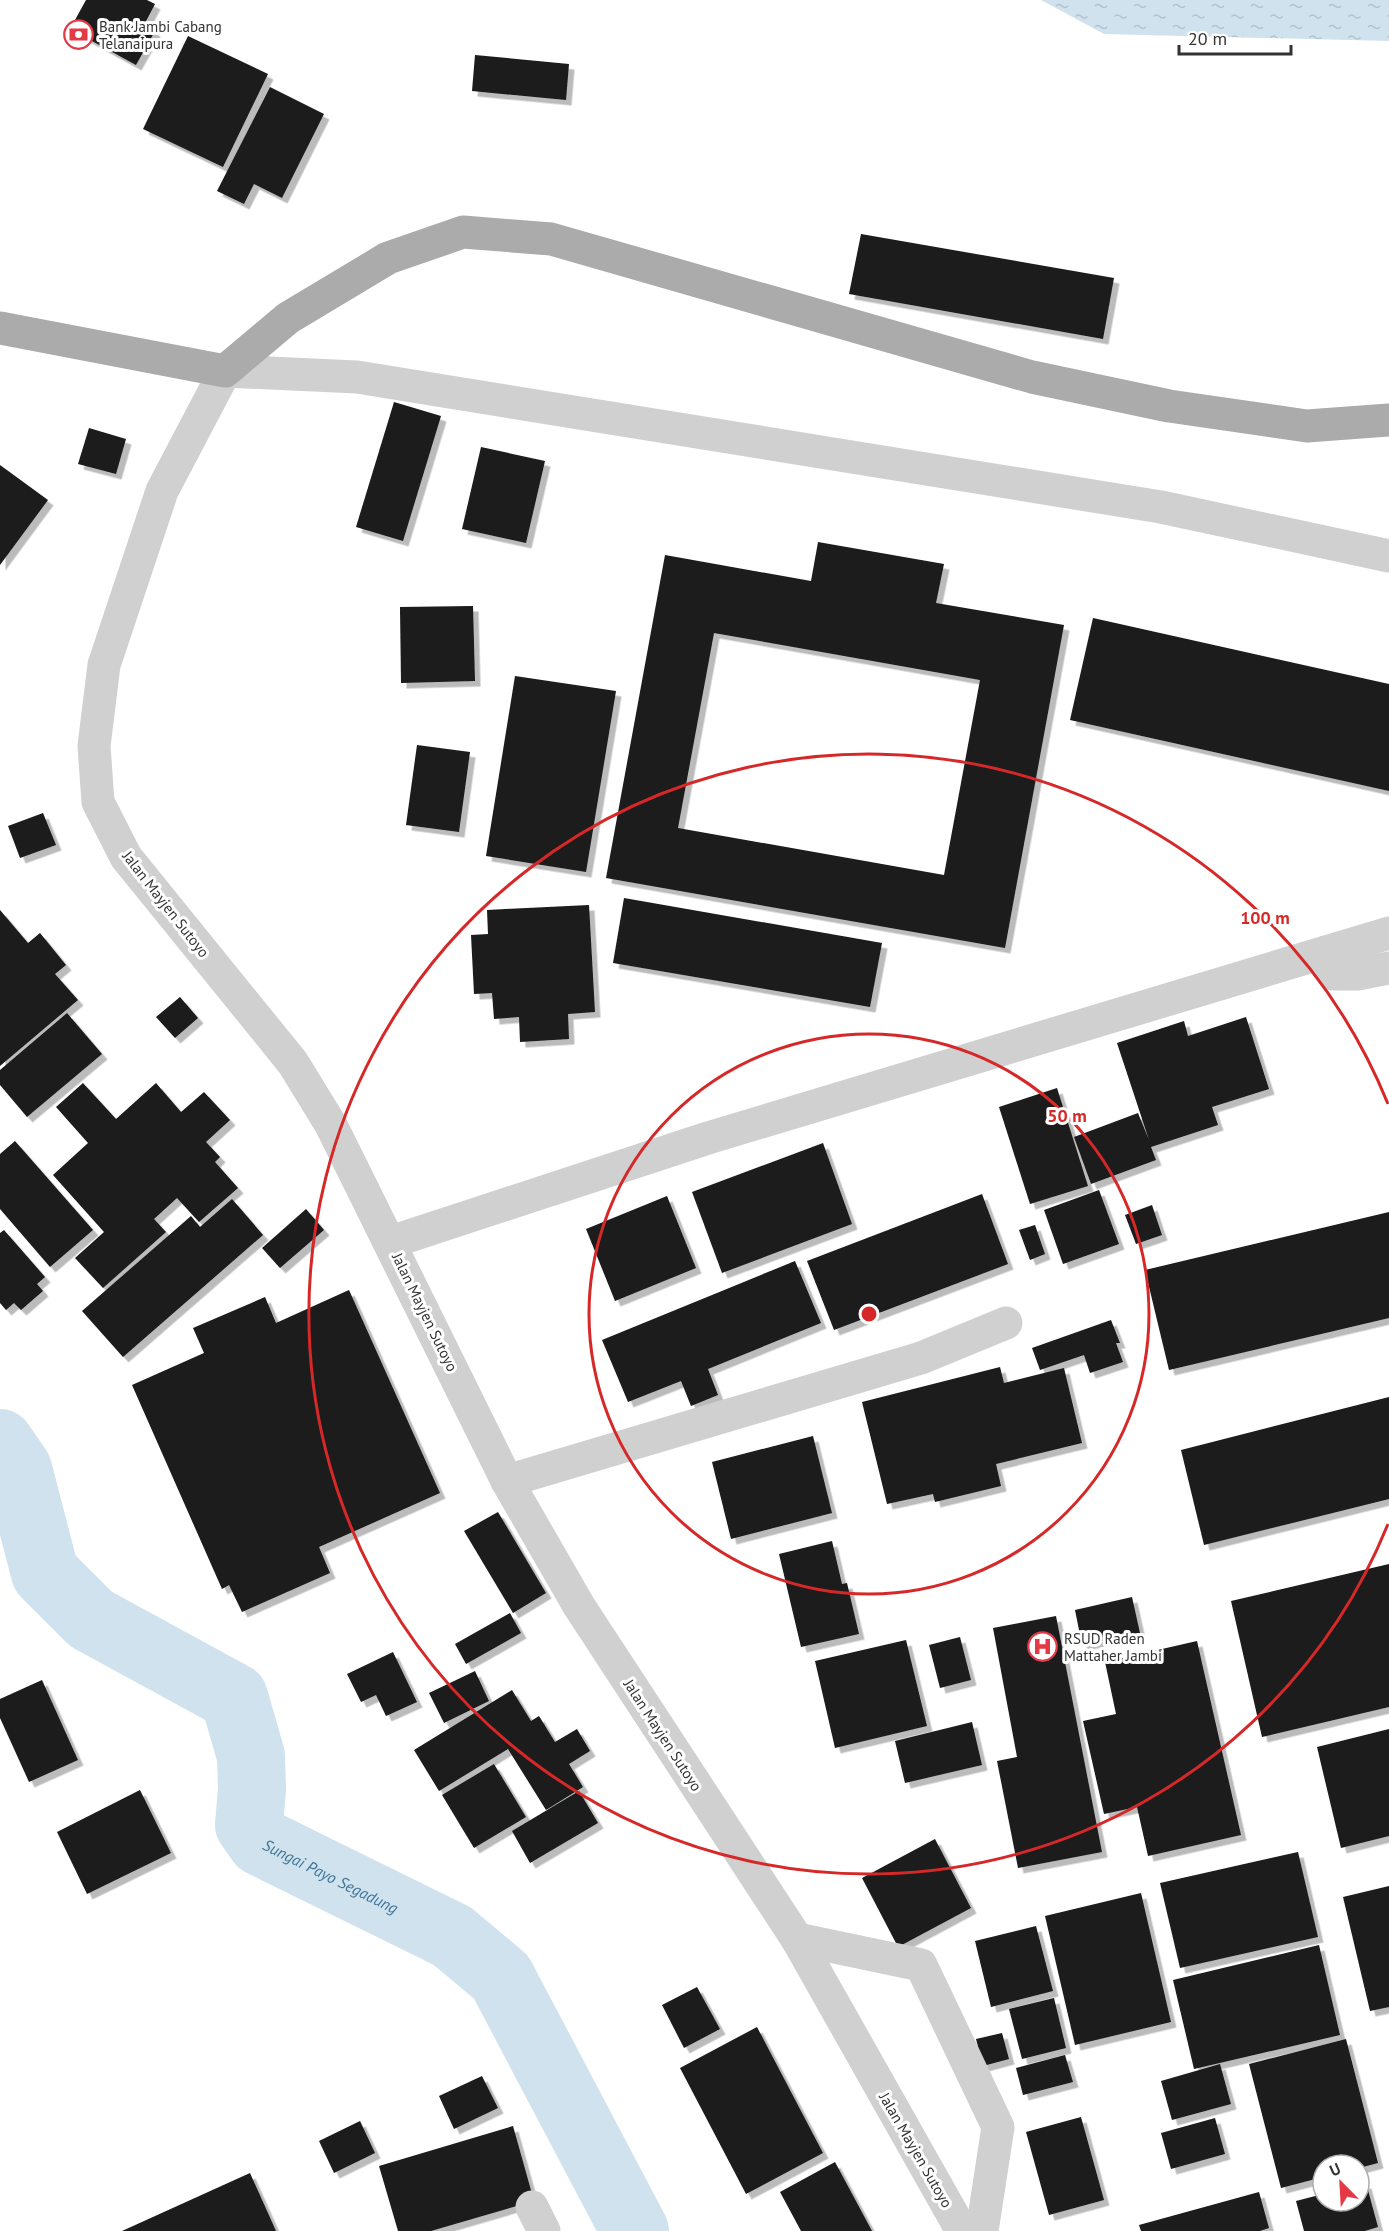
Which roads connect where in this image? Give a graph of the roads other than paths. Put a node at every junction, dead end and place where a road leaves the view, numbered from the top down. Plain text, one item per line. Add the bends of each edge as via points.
1 (0, 328) edge
2 (225, 371) junction
3 (1389, 420) edge
4 (1389, 556) edge
5 (1389, 933) edge
6 (1326, 952) junction
7 (1389, 968) edge
8 (391, 1242) junction
9 (1006, 1323) dead end
10 (507, 1481) junction
11 (797, 1940) junction
12 (962, 2231) edge
13 (982, 2231) edge

1 - 2 main road
2 - 3 main road via 288,318 388,258 463,232 551,239 1032,377 1169,406 1306,426
2 - 4 street via 357,377 1161,507
2 - 8 street, Jalan Mayjen Sutoyo via 162,491 104,665 94,746 98,802 126,857 293,1063 331,1125
5 - 6 street
6 - 7 street via 1333,974
6 - 8 street via 708,1138
8 - 10 street, Jalan Mayjen Sutoyo
9 - 10 street via 921,1358
10 - 11 street, Jalan Mayjen Sutoyo via 579,1606
11 - 12 street, Jalan Mayjen Sutoyo
11 - 13 street via 921,1965 998,2127

